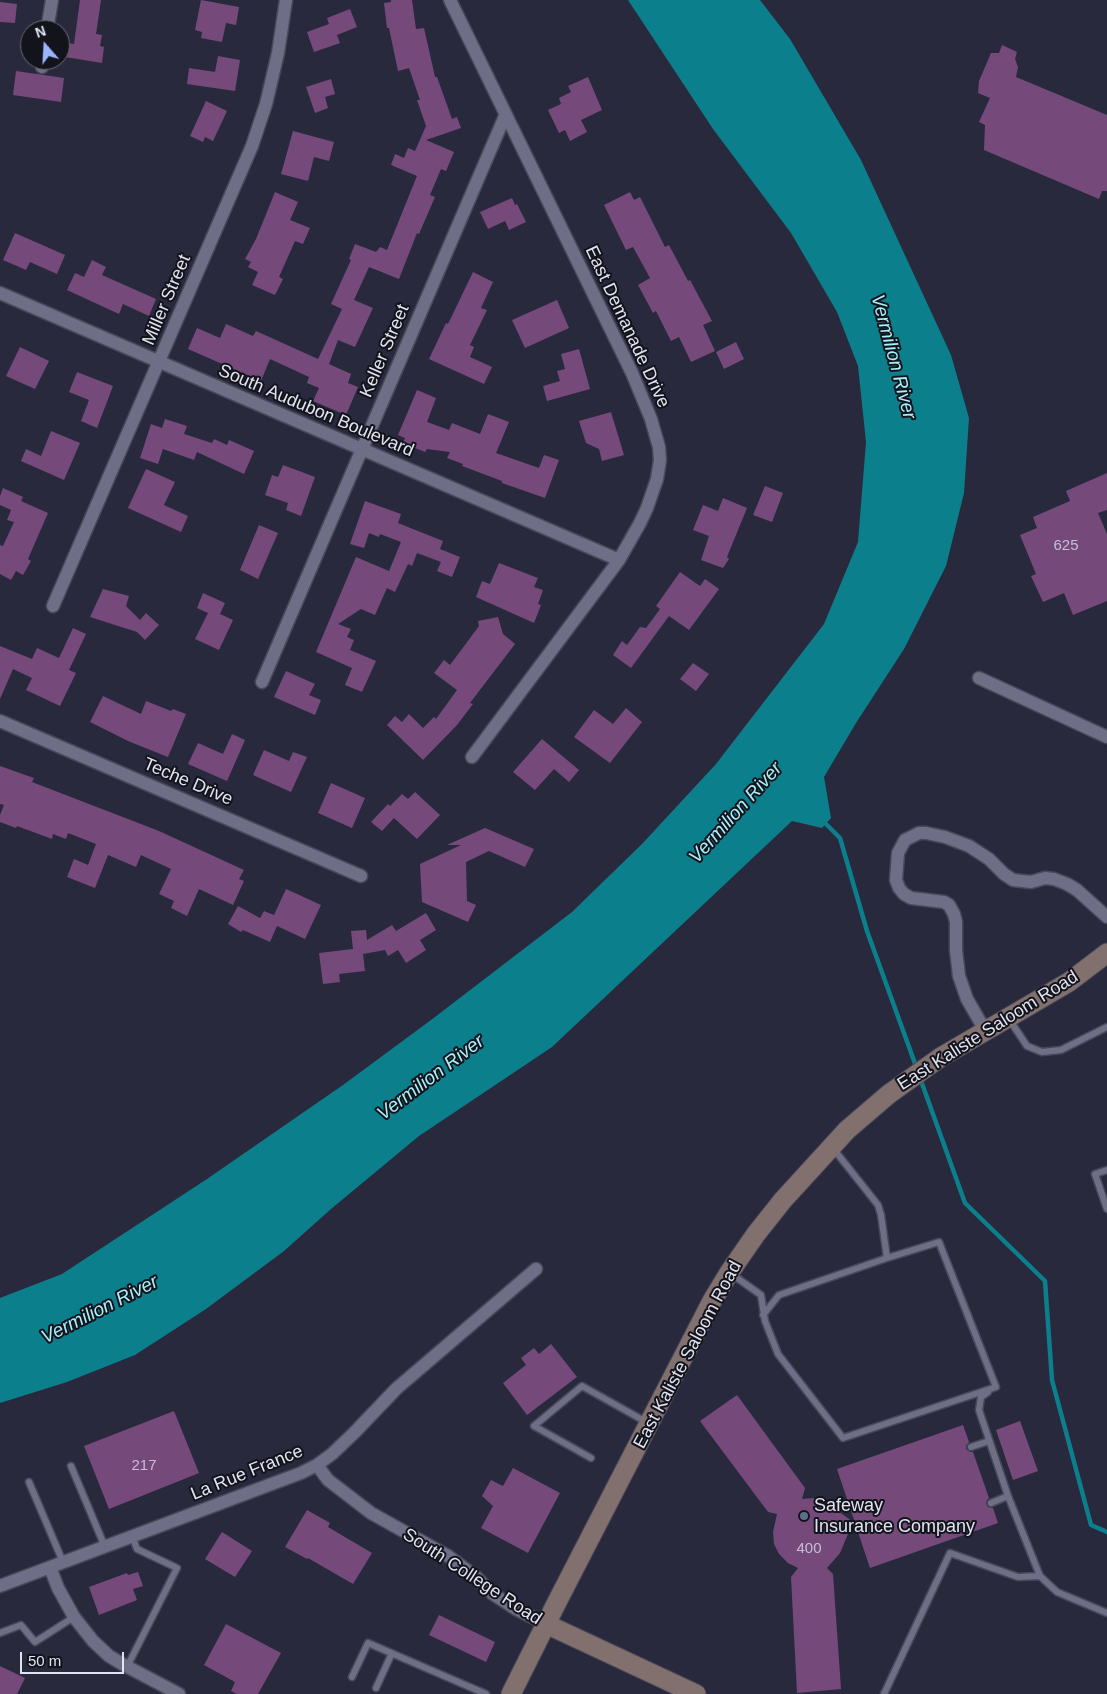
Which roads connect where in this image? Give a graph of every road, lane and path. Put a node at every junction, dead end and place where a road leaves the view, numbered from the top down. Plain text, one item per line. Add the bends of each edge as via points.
1 (52, 0) edge
2 (286, 0) edge
3 (450, 0) edge
4 (49, 20) edge
5 (505, 116) junction
6 (0, 293) edge
7 (159, 363) junction
8 (362, 449) junction
9 (619, 560) junction
10 (53, 606) dead end
11 (979, 678) dead end
12 (262, 682) dead end
13 (0, 721) edge
14 (1107, 738) edge
15 (472, 757) dead end
16 (362, 876) dead end
17 (1107, 917) edge
18 (1107, 953) edge
19 (1008, 1018) junction
20 (1107, 1027) edge
21 (986, 1032) junction
22 (831, 1146) junction
23 (1107, 1170) edge
24 (1107, 1209) edge
25 (886, 1258) junction
26 (536, 1269) dead end
27 (729, 1273) junction
28 (763, 1315) junction
29 (996, 1386) junction
30 (650, 1424) junction
31 (989, 1440) junction
32 (971, 1447) dead end
33 (591, 1458) dead end
34 (317, 1465) junction
35 (71, 1466) dead end
36 (29, 1482) dead end
37 (1008, 1496) junction
38 (991, 1503) dead end
39 (132, 1536) junction
40 (105, 1547) junction
41 (63, 1562) junction
42 (50, 1567) junction
43 (1040, 1576) junction
44 (0, 1586) edge
45 (1107, 1613) edge
46 (74, 1617) junction
47 (546, 1624) junction
48 (0, 1633) edge
49 (392, 1653) junction
50 (127, 1667) junction
51 (352, 1677) dead end
52 (376, 1688) dead end
53 (178, 1694) edge
54 (486, 1694) edge
55 (511, 1694) edge
56 (696, 1694) edge
57 (884, 1694) edge

1 - 4 street
2 - 7 street, Miller Street via 278,52 257,133
3 - 5 street, East Demanade Drive
5 - 8 street, Keller Street
5 - 9 street, East Demanade Drive via 632,373 659,447 657,479 640,523
6 - 7 street, South Audubon Boulevard
7 - 8 street, South Audubon Boulevard
7 - 10 street, Miller Street
8 - 9 street, South Audubon Boulevard
8 - 12 street, Keller Street
9 - 15 street, East Demanade Drive
11 - 14 street
13 - 16 street, Teche Drive
17 - 21 street via 1067,884 1045,878 1031,882 1013,880 969,846 946,837 919,833 905,840 898,853 896,880 899,888 911,898 944,902 954,914 959,976 967,999
18 - 19 main road, East Kaliste Saloom Road via 1069,982
19 - 20 lane via 1027,1046 1042,1052 1061,1050
19 - 21 main road, East Kaliste Saloom Road
21 - 22 main road, East Kaliste Saloom Road via 941,1057 889,1094
22 - 25 lane via 878,1205
22 - 27 main road, East Kaliste Saloom Road via 783,1200
23 - 24 lane via 1096,1174
25 - 28 lane via 779,1295
25 - 29 lane via 939,1242
26 - 34 street, La Rue France via 396,1388 355,1432
27 - 28 lane via 762,1296
27 - 30 main road, East Kaliste Saloom Road
28 - 29 lane via 778,1354 843,1438
29 - 31 lane via 981,1397 978,1410
30 - 33 lane via 582,1386 534,1426
30 - 47 main road, East Kaliste Saloom Road
31 - 32 lane
31 - 37 lane
34 - 39 street, La Rue France
34 - 47 street, South College Road via 328,1480 371,1513 448,1556 501,1599
35 - 40 lane
36 - 41 lane
37 - 38 lane
37 - 43 lane
39 - 40 street, La Rue France
39 - 50 lane via 137,1549 178,1568
40 - 41 street, La Rue France
41 - 42 street, La Rue France
42 - 44 street, La Rue France
42 - 46 street
43 - 45 lane via 1057,1592
43 - 57 lane via 1018,1577 950,1553
46 - 48 lane via 35,1642 21,1626
46 - 50 street via 93,1642
47 - 55 main road, East Kaliste Saloom Road
47 - 56 main road, South College Road
49 - 51 lane via 368,1643
49 - 52 lane
49 - 54 lane
50 - 53 street

